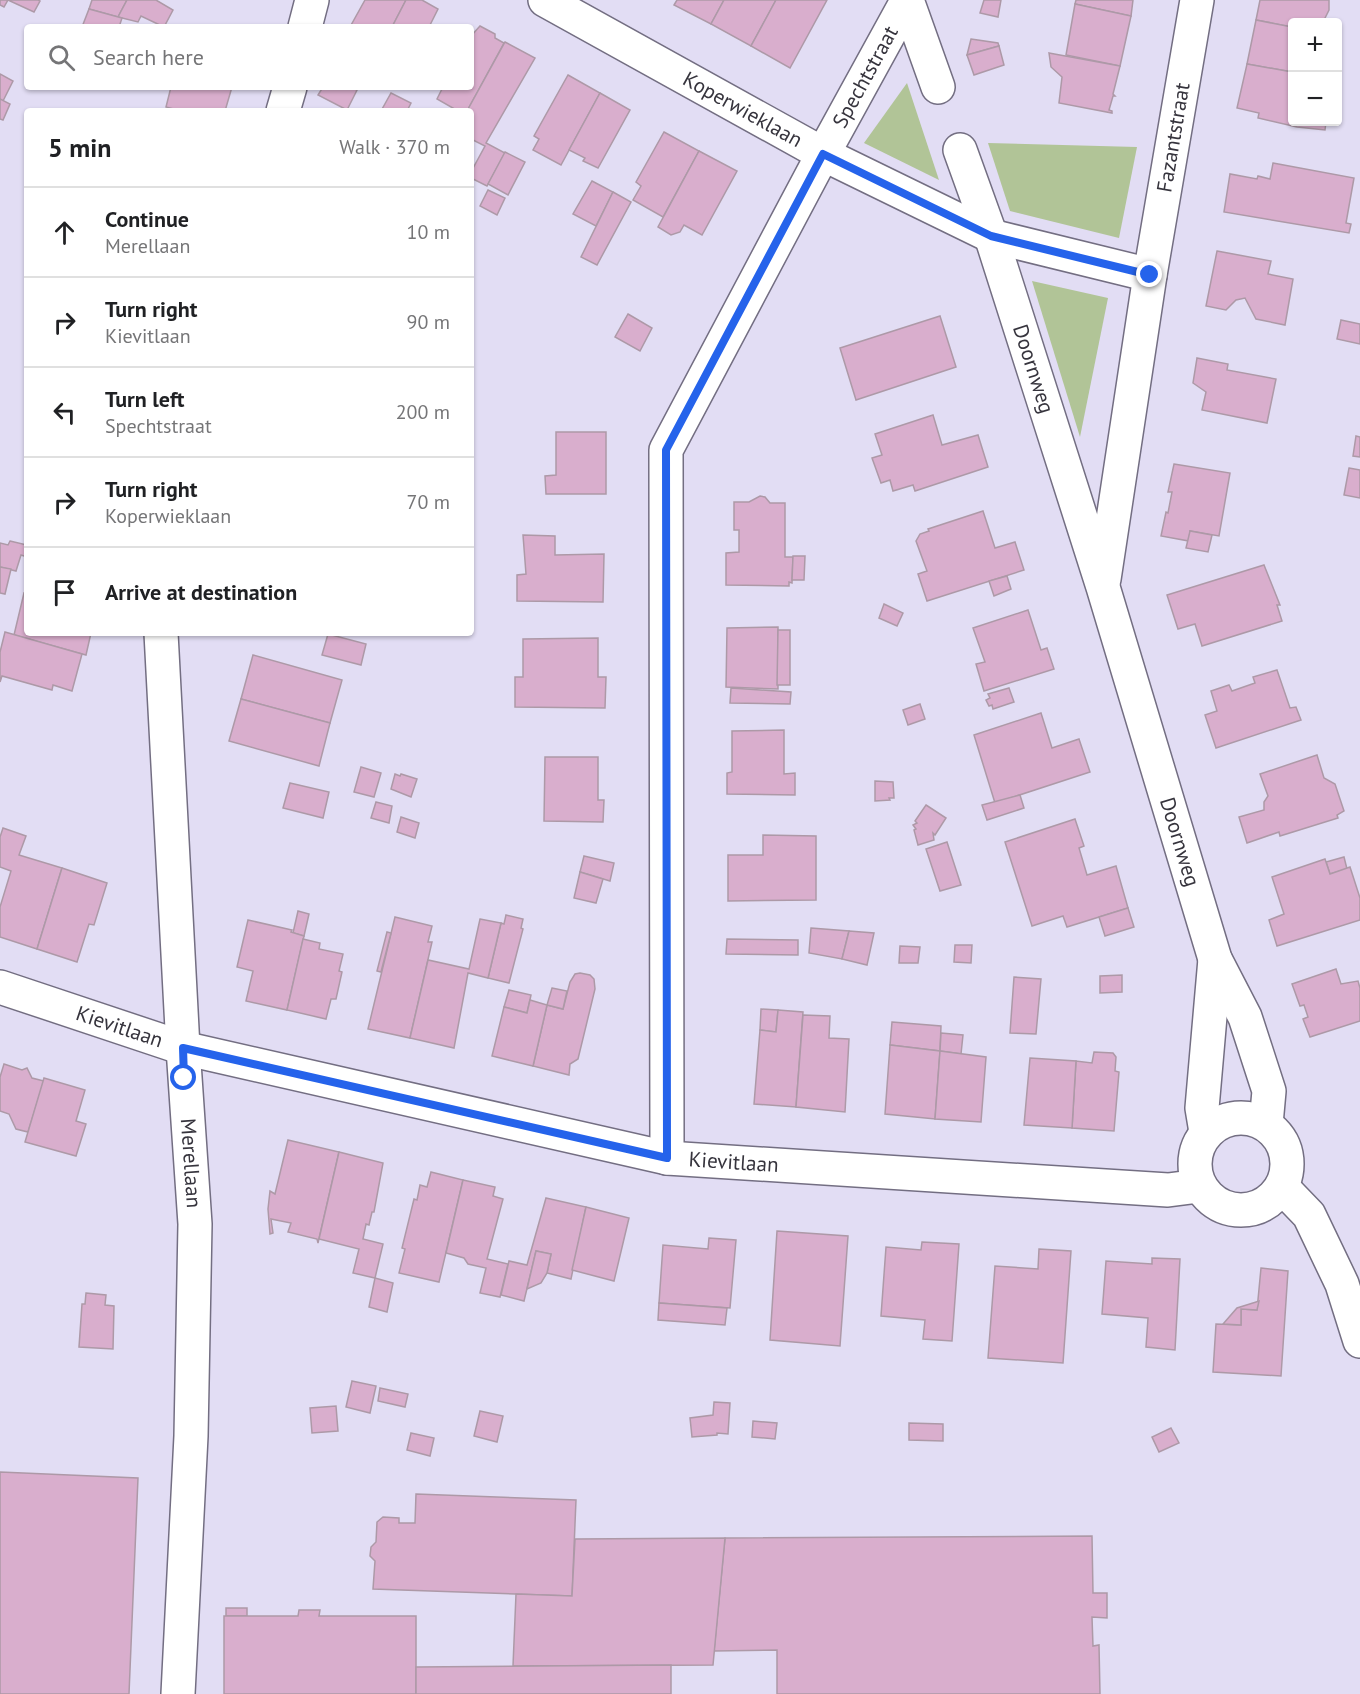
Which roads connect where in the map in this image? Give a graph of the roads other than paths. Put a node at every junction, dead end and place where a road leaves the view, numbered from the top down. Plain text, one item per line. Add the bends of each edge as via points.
1 (312, 0) edge
2 (545, 0) edge
3 (907, 0) edge
4 (1197, 0) edge
5 (306, 24) edge
6 (938, 87) dead end
7 (289, 90) edge
8 (285, 108) edge
9 (960, 150) dead end
10 (823, 154) junction
11 (991, 236) junction
12 (1150, 275) junction
13 (1103, 587) junction
14 (161, 636) edge
15 (1215, 959) junction
16 (0, 987) edge
17 (183, 1048) junction
18 (1266, 1124) junction
19 (1206, 1132) junction
20 (667, 1158) junction
21 (1199, 1186) junction
22 (1282, 1187) junction
23 (1360, 1341) edge
24 (178, 1694) edge

1 - 5 street
2 - 10 street, Koperwieklaan
3 - 6 street
3 - 10 street, Spechtstraat
4 - 12 street, Fazantstraat
7 - 8 street
9 - 11 street, Doornweg
10 - 11 street, Koperwieklaan
10 - 20 street, Spechtstraat via 666,450
11 - 12 street, Koperwieklaan
11 - 13 street, Doornweg
12 - 13 street, Doornweg
13 - 15 street, Doornweg
14 - 17 street, Merellaan
15 - 18 street, Doornweg via 1245,1017 1269,1091
15 - 19 street, Doornweg via 1202,1108
16 - 17 street, Kievitlaan
17 - 20 street, Kievitlaan
17 - 24 street, Merellaan via 195,1224 191,1436
18 - 19 street via 1244,1117 1220,1121
18 - 22 street via 1281,1139 1288,1161
19 - 21 street via 1195,1152 1194,1171
20 - 21 street, Kievitlaan via 1168,1190
21 - 22 street via 1214,1203 1235,1211 1256,1208 1272,1199
22 - 23 street via 1309,1215 1342,1284

